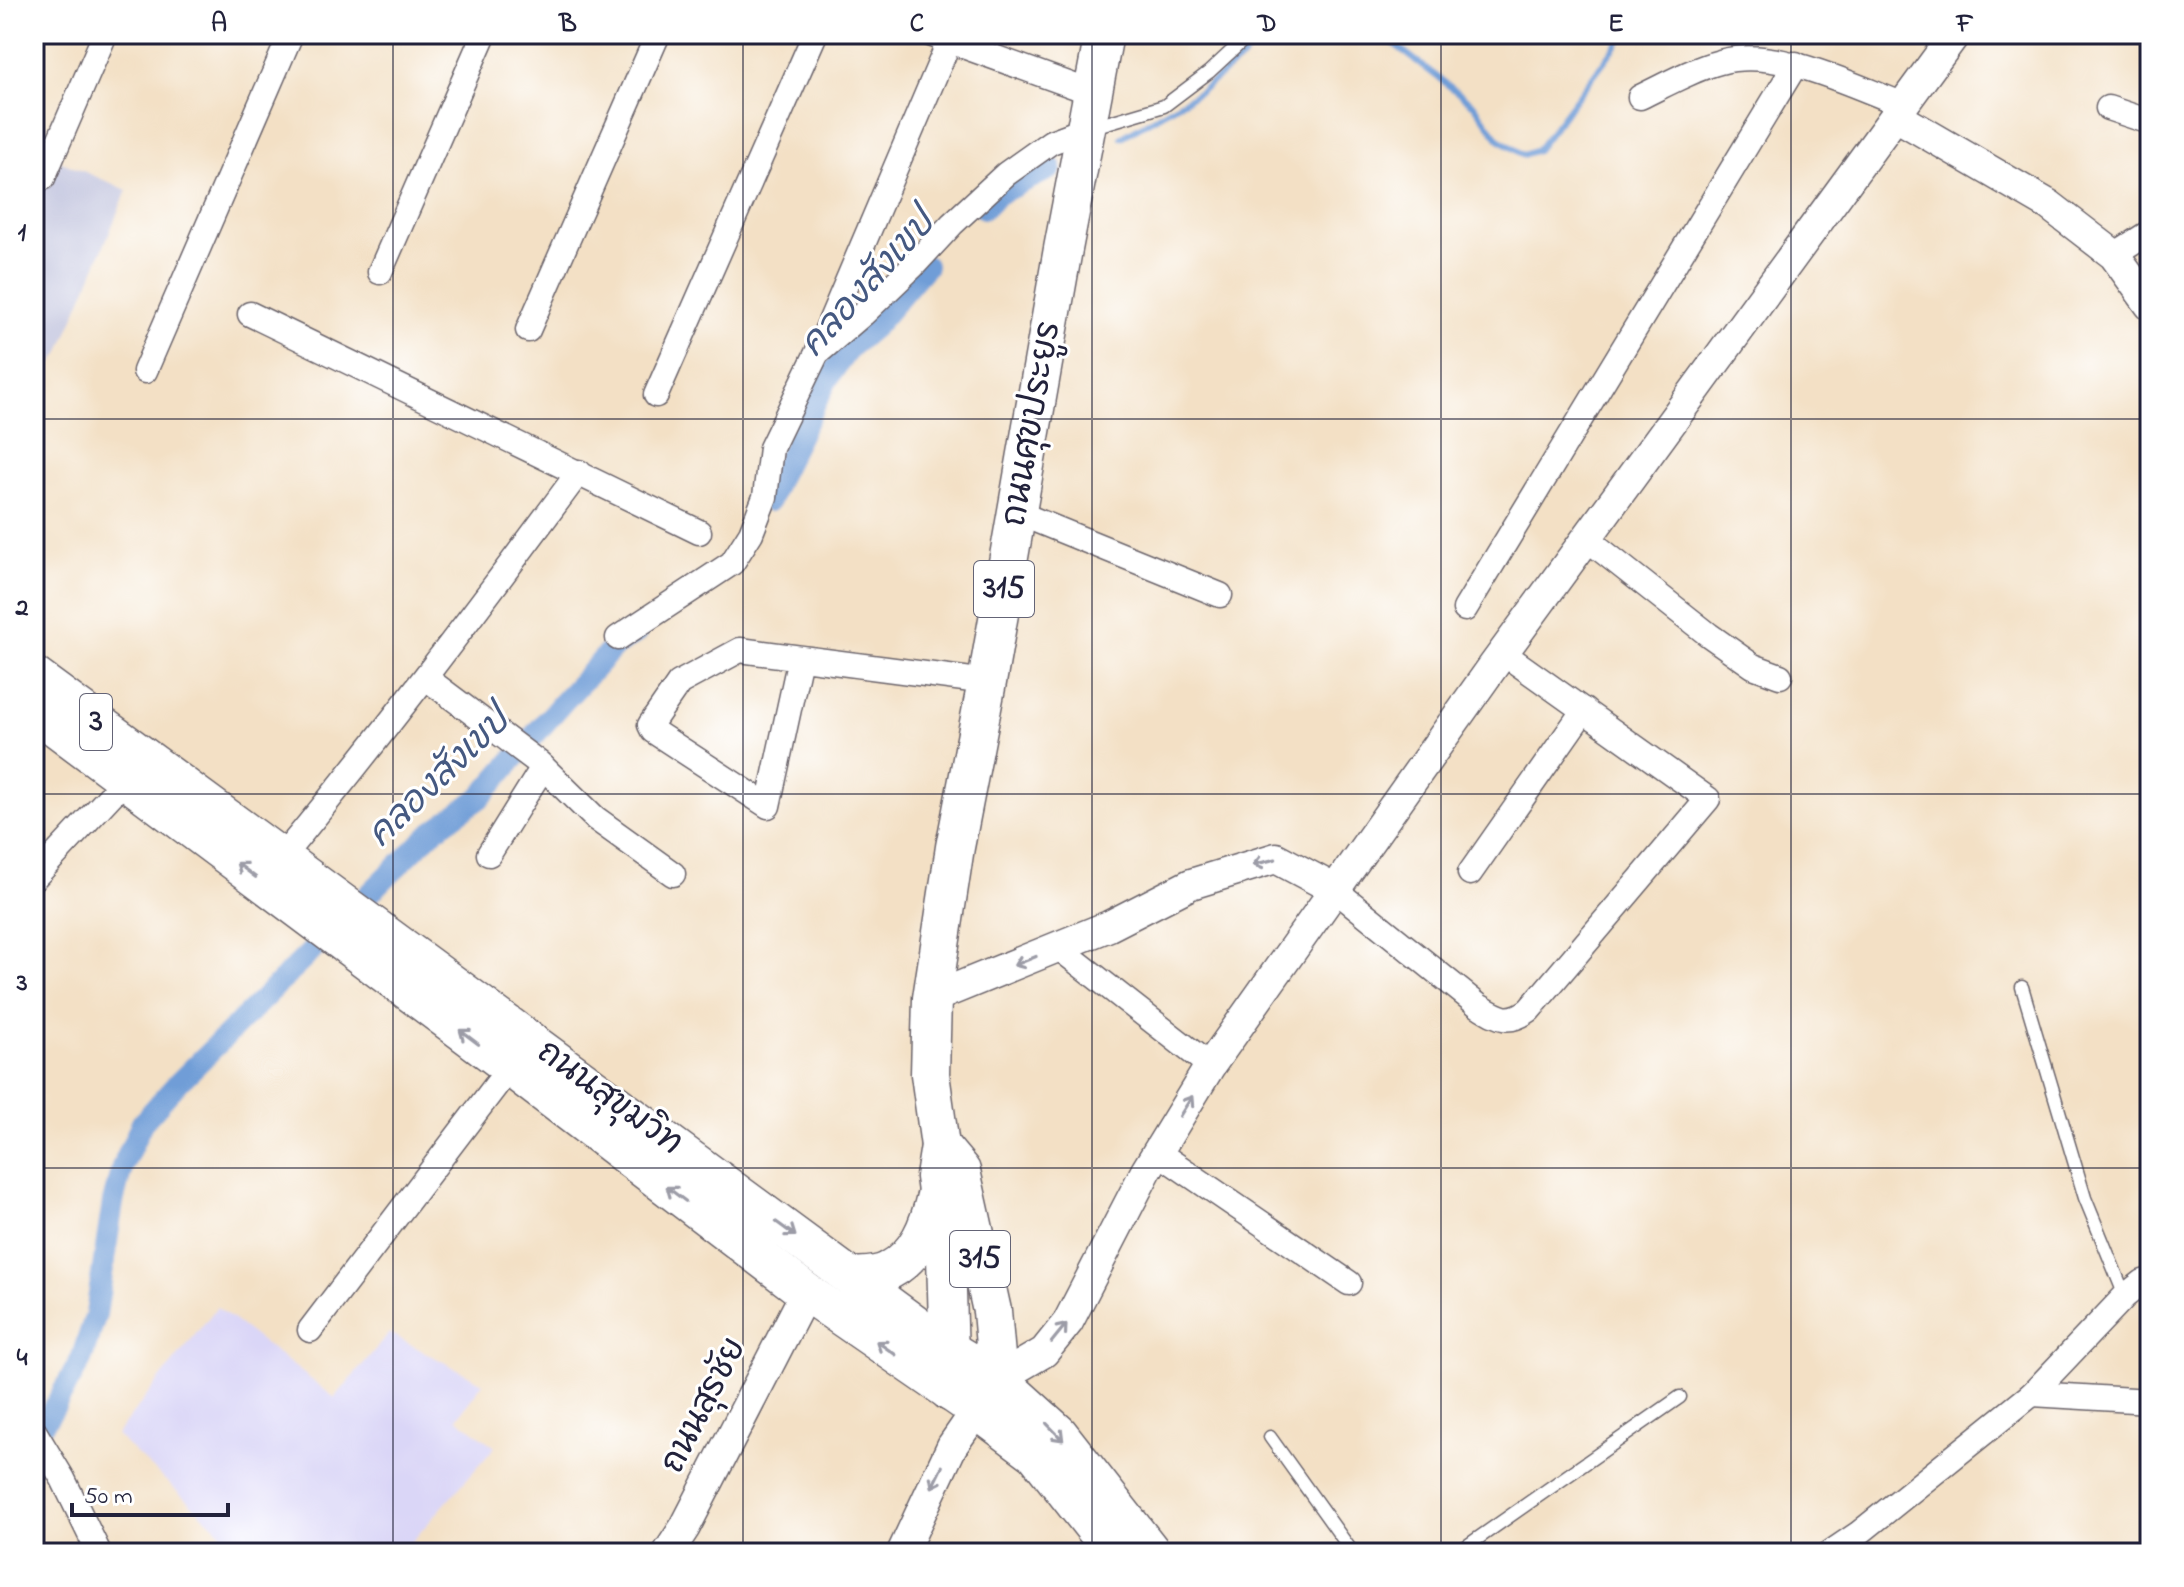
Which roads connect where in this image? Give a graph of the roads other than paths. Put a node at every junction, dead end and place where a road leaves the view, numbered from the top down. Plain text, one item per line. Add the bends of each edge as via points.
1 (105, 34) edge
2 (291, 34) edge
3 (484, 34) edge
4 (658, 34) edge
5 (815, 34) edge
6 (1104, 34) edge
7 (1250, 34) edge
8 (1955, 34) edge
9 (939, 38) edge
10 (1796, 64) junction
11 (1640, 97) dead end
12 (2108, 108) dead end
13 (1900, 110) junction
14 (1089, 111) junction
15 (2150, 122) edge
16 (43, 178) dead end
17 (2150, 232) edge
18 (2114, 255) junction
19 (380, 272) dead end
20 (2150, 305) edge
21 (250, 314) dead end
22 (528, 330) dead end
23 (816, 355) junction
24 (145, 371) dead end
25 (656, 395) dead end
26 (579, 472) junction
27 (1018, 513) junction
28 (699, 532) dead end
29 (1586, 538) junction
30 (1220, 595) dead end
31 (1465, 609) dead end
32 (618, 638) dead end
33 (1503, 653) junction
34 (800, 658) junction
35 (34, 676) edge
36 (1780, 676) dead end
37 (426, 678) junction
38 (987, 682) junction
39 (1584, 710) junction
40 (34, 711) edge
41 (541, 765) junction
42 (142, 773) junction
43 (489, 854) dead end
44 (281, 858) junction
45 (1470, 873) dead end
46 (673, 874) dead end
47 (34, 878) edge
48 (1334, 889) junction
49 (318, 904) junction
50 (352, 930) junction
51 (1059, 948) junction
52 (2022, 987) dead end
53 (932, 998) junction
54 (1210, 1066) junction
55 (510, 1067) junction
56 (940, 1146) junction
57 (1157, 1152) junction
58 (936, 1196) junction
59 (852, 1277) junction
60 (2150, 1280) edge
61 (1349, 1283) dead end
62 (806, 1292) junction
63 (2125, 1296) junction
64 (310, 1330) dead end
65 (948, 1349) junction
66 (998, 1379) junction
67 (2032, 1394) junction
68 (1680, 1397) dead end
69 (963, 1401) junction
70 (2150, 1401) edge
71 (34, 1431) edge
72 (1270, 1437) dead end
73 (99, 1553) edge
74 (668, 1553) edge
75 (902, 1553) edge
76 (1114, 1553) edge
77 (1152, 1553) edge
78 (1353, 1553) edge
79 (1457, 1553) edge
80 (1830, 1553) edge

1 - 16 street
2 - 24 street
3 - 19 street
4 - 22 street
5 - 25 street
6 - 14 main road, ถนนศุขประยูร / 315
7 - 14 lane via 1164,106
8 - 13 street
9 - 14 street
9 - 23 street
10 - 11 street via 1746,57 1719,62
10 - 13 street
10 - 31 street
12 - 15 street
13 - 18 street via 2049,205
13 - 29 street
14 - 23 street via 1006,174
14 - 27 main road, ถนนศุขประยูร / 315
17 - 18 street
18 - 20 street
21 - 26 street
23 - 32 street via 771,448 765,497 732,563
26 - 28 street
26 - 37 street
27 - 30 street
27 - 38 main road, ถนนศุขประยูร / 315
29 - 33 street
29 - 36 street via 1709,635 1753,666
33 - 39 street
33 - 48 street
34 - 34 street via 768,806 650,725 679,683 740,650
34 - 38 street
35 - 42 main road, ถนนสุขุมวิท / 3
37 - 41 street
37 - 44 street
38 - 53 main road, ถนนศุขประยูร / 315
39 - 45 street
39 - 48 street via 1708,799 1529,1010 1517,1018 1498,1017 1479,1006
40 - 42 main road, ถนนสุขุมวิท / 3
41 - 43 street
41 - 46 street via 595,818
42 - 44 main road, ถนนสุขุมวิท
42 - 47 street
49 -> 42 main road, ถนนสุขุมวิท
44 - 49 main road, ถนนสุขุมวิท
48 -> 51 street via 1276,858 1191,884
48 - 54 street
49 - 50 main road, ถนนสุขุมวิท
55 -> 50 main road, ถนนสุขุมวิท
50 -> 59 main road, ถนนสุขุมวิท
51 -> 53 street
51 - 54 street
52 - 63 lane via 2085,1198
53 - 56 main road, ถนนศุขประยูร / 315 via 930,1074
57 -> 54 street
62 -> 55 main road, ถนนสุขุมวิท
55 - 64 street
56 - 58 main road, ถนนศุขประยูร / 315
56 - 66 main road, ถนนศุขประยูร / 315 via 961,1171 992,1311
57 - 61 street
66 -> 57 street via 1044,1352 1068,1322
58 - 59 main road via 923,1236 902,1261 875,1276
58 - 65 main road, ถนนศุขประยูร / 315 via 946,1257
59 - 65 main road, ถนนสุขุมวิท
60 - 63 street
69 -> 62 main road, ถนนสุขุมวิท
62 - 74 street, ถนนสุรชัย
63 - 67 street
65 - 66 main road, ถนนสุขุมวิท
65 - 69 main road, ถนนศุขประยูร
66 - 69 main road
66 -> 77 main road, ถนนสุขุมวิท via 1058,1433
67 - 70 street
67 - 80 street
68 - 79 lane
69 -> 75 street via 952,1446
69 - 76 main road, ถนนสุขุมวิท via 1036,1454
71 - 73 street
72 - 78 lane

